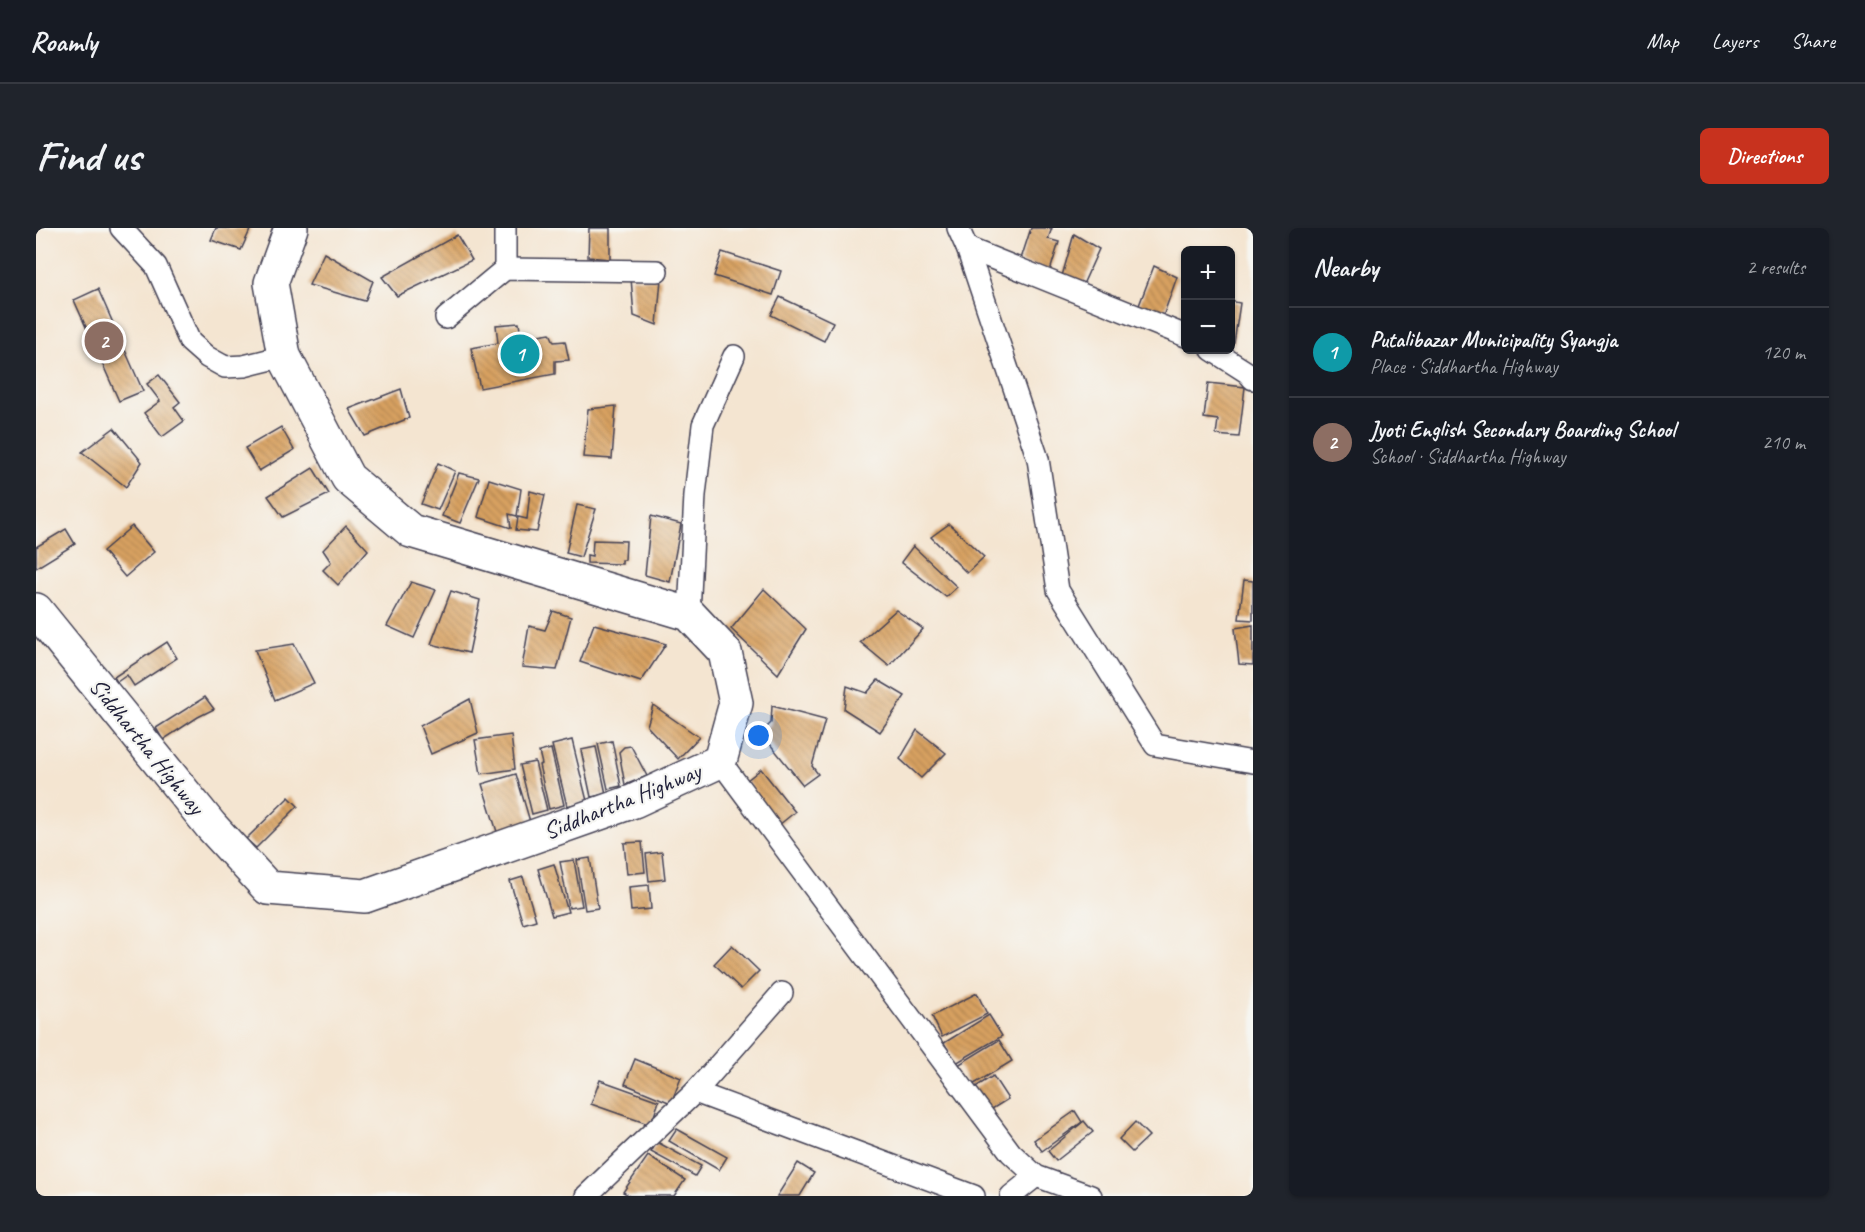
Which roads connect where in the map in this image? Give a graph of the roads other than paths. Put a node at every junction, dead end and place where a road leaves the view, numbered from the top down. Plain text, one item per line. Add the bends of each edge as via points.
1 (121, 228) edge
2 (291, 228) edge
3 (505, 228) edge
4 (958, 228) edge
5 (967, 248) junction
6 (504, 269) junction
7 (657, 271) dead end
8 (446, 318) dead end
9 (1181, 334) edge
10 (1218, 354) edge
11 (284, 356) junction
12 (734, 356) dead end
13 (1253, 379) edge
14 (36, 610) edge
15 (689, 614) junction
16 (720, 761) junction
17 (1253, 762) edge
18 (782, 993) dead end
19 (695, 1092) junction
20 (1036, 1176) junction
21 (586, 1196) edge
22 (974, 1196) edge
23 (1011, 1196) edge
24 (1091, 1196) edge

1 - 11 street via 156,266 190,342 207,357 225,367
2 - 11 highway, Siddhartha Highway via 271,283
3 - 6 street
4 - 5 street
5 - 9 street
5 - 17 street via 1038,459 1058,590 1155,745
6 - 7 street
6 - 8 street
10 - 13 street
11 - 15 highway, Siddhartha Highway via 348,477 411,531
12 - 15 street via 703,425
14 - 16 highway, Siddhartha Highway via 211,826 268,888 365,896 634,801
15 - 16 highway, Siddhartha Highway via 725,652 736,703
16 - 20 street via 1011,1153
18 - 19 street
19 - 21 street
19 - 22 street
20 - 23 street
20 - 24 street

